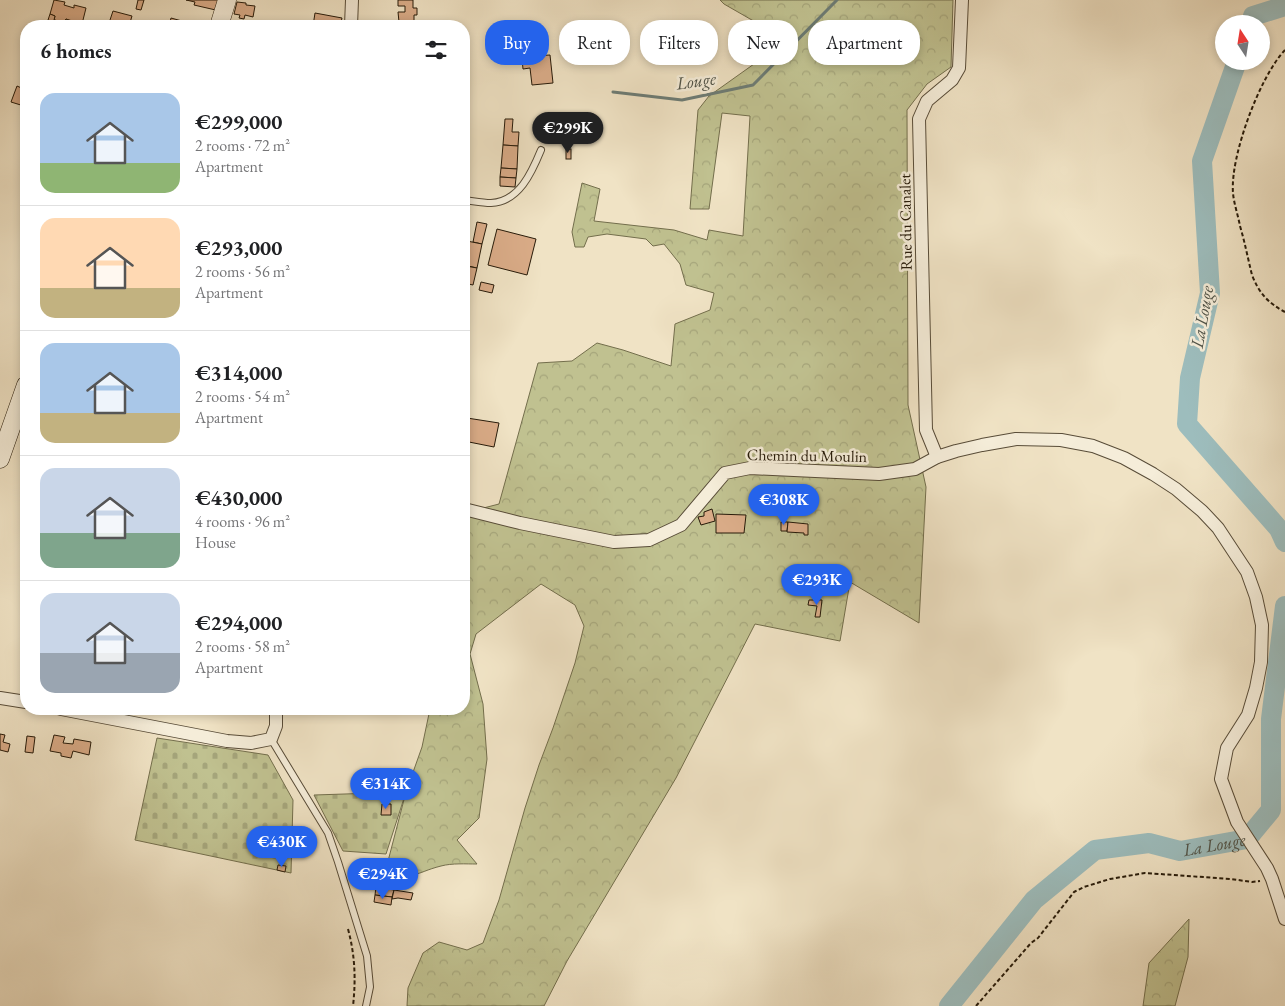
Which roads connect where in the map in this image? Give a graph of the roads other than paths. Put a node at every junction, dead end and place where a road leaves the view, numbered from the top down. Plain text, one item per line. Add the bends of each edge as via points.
1 (227, 0) edge
2 (352, 0) edge
3 (962, 0) edge
4 (221, 20) edge
5 (352, 20) edge
6 (541, 150) dead end
7 (470, 201) edge
8 (20, 402) edge
9 (937, 457) junction
10 (0, 458) edge
11 (470, 510) edge
12 (0, 698) edge
13 (20, 701) edge
14 (93, 715) edge
15 (276, 715) edge
16 (271, 739) junction
17 (1285, 918) edge
18 (366, 1006) edge

1 - 4 street
2 - 5 street
3 - 9 street, Rue du Canalet via 959,68 952,80 927,101 919,119 926,430
6 - 7 lane via 524,184 515,193 493,203
8 - 10 street
9 - 11 street, Chemin du Moulin via 915,469 879,474 750,468 725,473 681,525 649,540 614,542
9 - 17 street, Chemin du Moulin via 1016,439 1061,440 1093,446 1124,458 1176,489 1218,528 1248,572 1262,625 1261,662 1256,688 1248,715 1228,748 1221,779 1237,822 1272,879
12 - 13 street
14 - 16 street via 227,741 251,743
15 - 16 street
16 - 18 lane via 328,833 368,956 370,987

